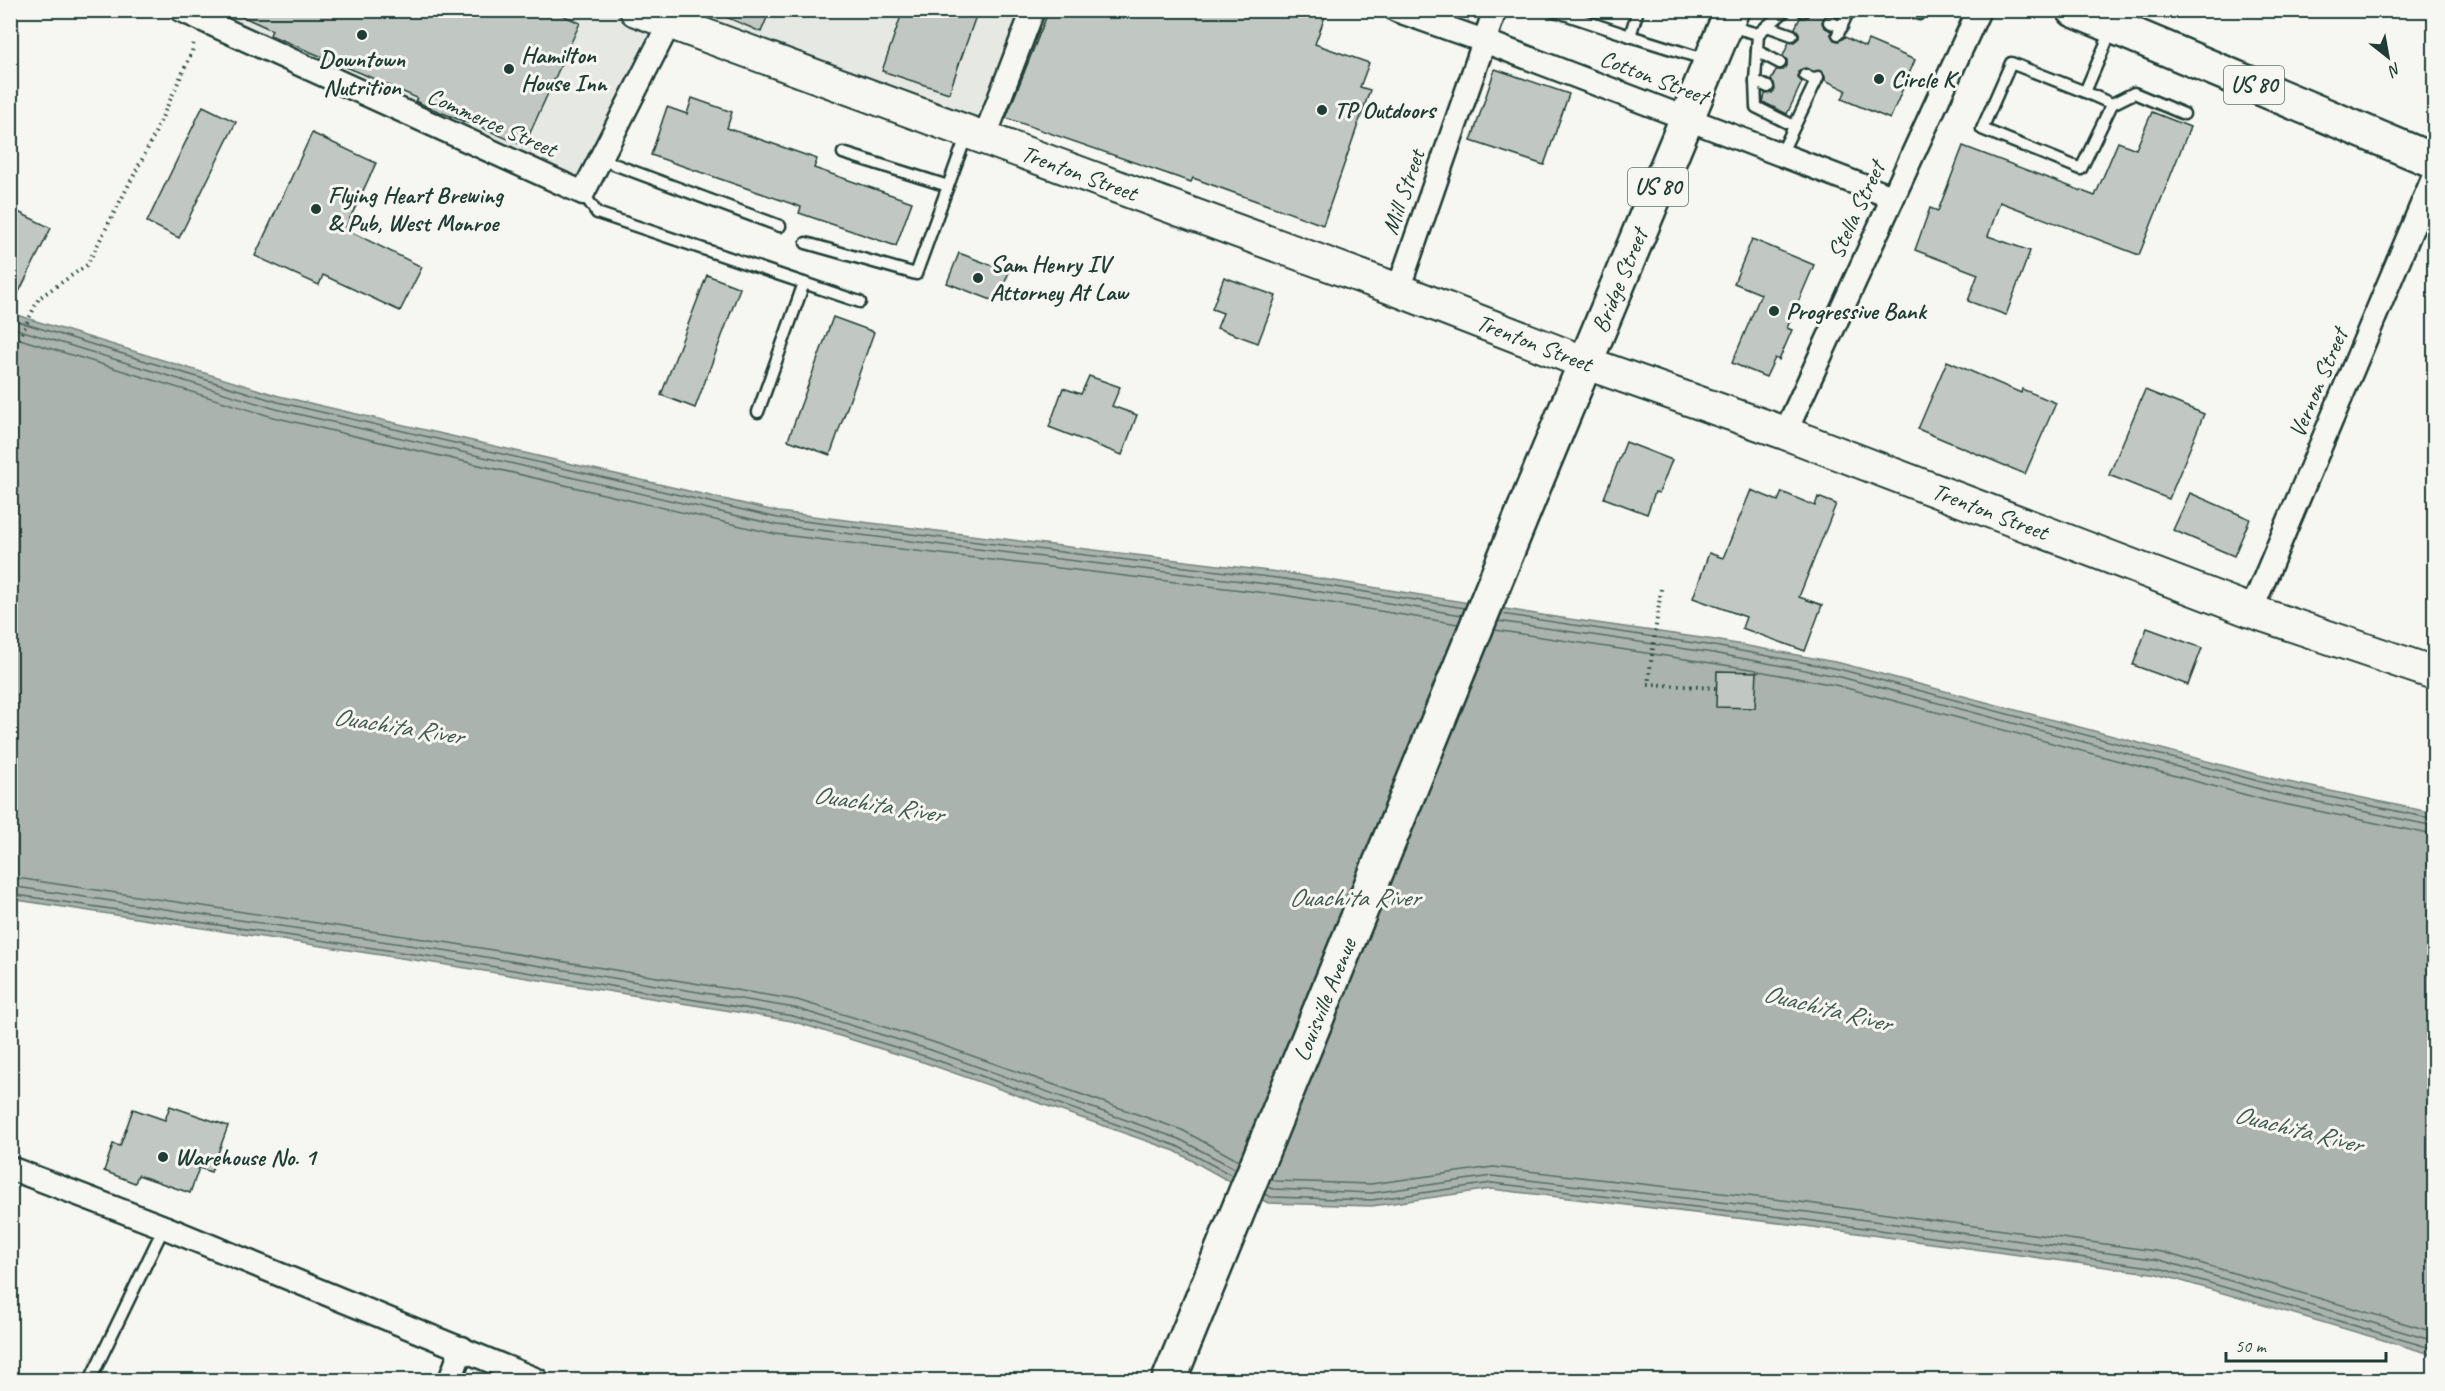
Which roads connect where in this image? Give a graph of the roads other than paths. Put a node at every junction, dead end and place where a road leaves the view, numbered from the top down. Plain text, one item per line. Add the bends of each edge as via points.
1 (636, 10) edge
2 (1033, 10) edge
3 (1396, 10) edge
4 (1495, 10) edge
5 (1638, 10) edge
6 (1786, 10) edge
7 (1849, 10) edge
8 (1910, 10) edge
9 (1920, 10) edge
10 (1979, 10) edge
11 (2074, 10) edge
12 (1557, 11) edge
13 (194, 13) edge
14 (672, 17) edge
15 (1729, 18) edge
16 (1829, 22) dead end
17 (1767, 26) junction
18 (2113, 26) junction
19 (1758, 34) junction
20 (1792, 35) dead end
21 (1630, 36) junction
22 (1484, 41) junction
23 (1757, 51) junction
24 (1710, 61) junction
25 (1780, 63) dead end
26 (1805, 75) dead end
27 (1755, 81) junction
28 (1768, 87) dead end
29 (2085, 92) junction
30 (1794, 99) dead end
31 (2112, 104) junction
32 (1804, 105) junction
33 (2184, 114) dead end
34 (1687, 118) junction
35 (1794, 126) junction
36 (976, 136) junction
37 (843, 153) dead end
38 (1781, 154) junction
39 (600, 159) junction
40 (2434, 161) edge
41 (2434, 176) edge
42 (948, 186) junction
43 (583, 193) junction
44 (1892, 197) junction
45 (780, 226) dead end
46 (806, 243) dead end
47 (804, 283) junction
48 (1398, 290) junction
49 (860, 302) dead end
50 (1586, 363) junction
51 (758, 412) dead end
52 (1785, 433) junction
53 (1534, 486) joint
54 (2251, 611) junction
55 (2434, 673) edge
56 (10, 1168) edge
57 (164, 1227) junction
58 (462, 1348) junction
59 (90, 1380) edge
60 (450, 1380) edge
61 (537, 1380) edge
62 (1169, 1380) edge

1 - 14 street, Trenton Street
2 - 36 street
3 - 22 street, Cotton Street
4 - 22 street, Mill Street
5 - 21 lane
6 - 17 lane
7 - 16 lane via 1840,30
8 - 9 lane via 1918,14
10 - 44 street, Stella Street
11 - 18 main road, US 80
12 - 21 lane
13 - 43 street, Commerce Street
14 - 36 street, Trenton Street
14 - 39 street
15 - 19 lane
15 - 24 main road, Bridge Street / US 80
17 - 19 lane
17 - 20 lane
18 - 29 lane
18 - 40 main road, US 80
19 - 23 lane
21 - 24 lane
22 - 34 street, Cotton Street
22 - 48 street, Mill Street
23 - 25 lane
23 - 27 lane
24 - 34 main road, Bridge Street / US 80
26 - 32 lane via 1817,79
27 - 28 lane
27 - 35 lane via 1756,107
29 - 31 lane
29 - 31 lane via 2011,63 1982,129 2081,169
30 - 32 lane
31 - 33 lane via 2134,93
32 - 35 lane
34 - 38 street, Cotton Street
34 - 50 main road, Bridge Street / US 80
35 - 38 lane
36 - 42 lane
36 - 48 street, Trenton Street
37 - 42 lane
38 - 44 street, Cotton Street
39 - 43 street
39 - 45 lane
41 - 54 street, Vernon Street
42 - 46 lane via 916,274
43 - 47 lane via 597,213
44 - 52 street, Stella Street
47 - 49 lane
47 - 51 lane
48 - 50 street, Trenton Street
50 - 52 street, Trenton Street
50 - 53 main road, Bridge Street / US 80
52 - 54 street, Trenton Street
53 - 62 main road, Louisville Avenue / US 80
54 - 55 street, Trenton Street
56 - 57 street
57 - 58 street
57 - 59 lane
58 - 60 street
58 - 61 street

